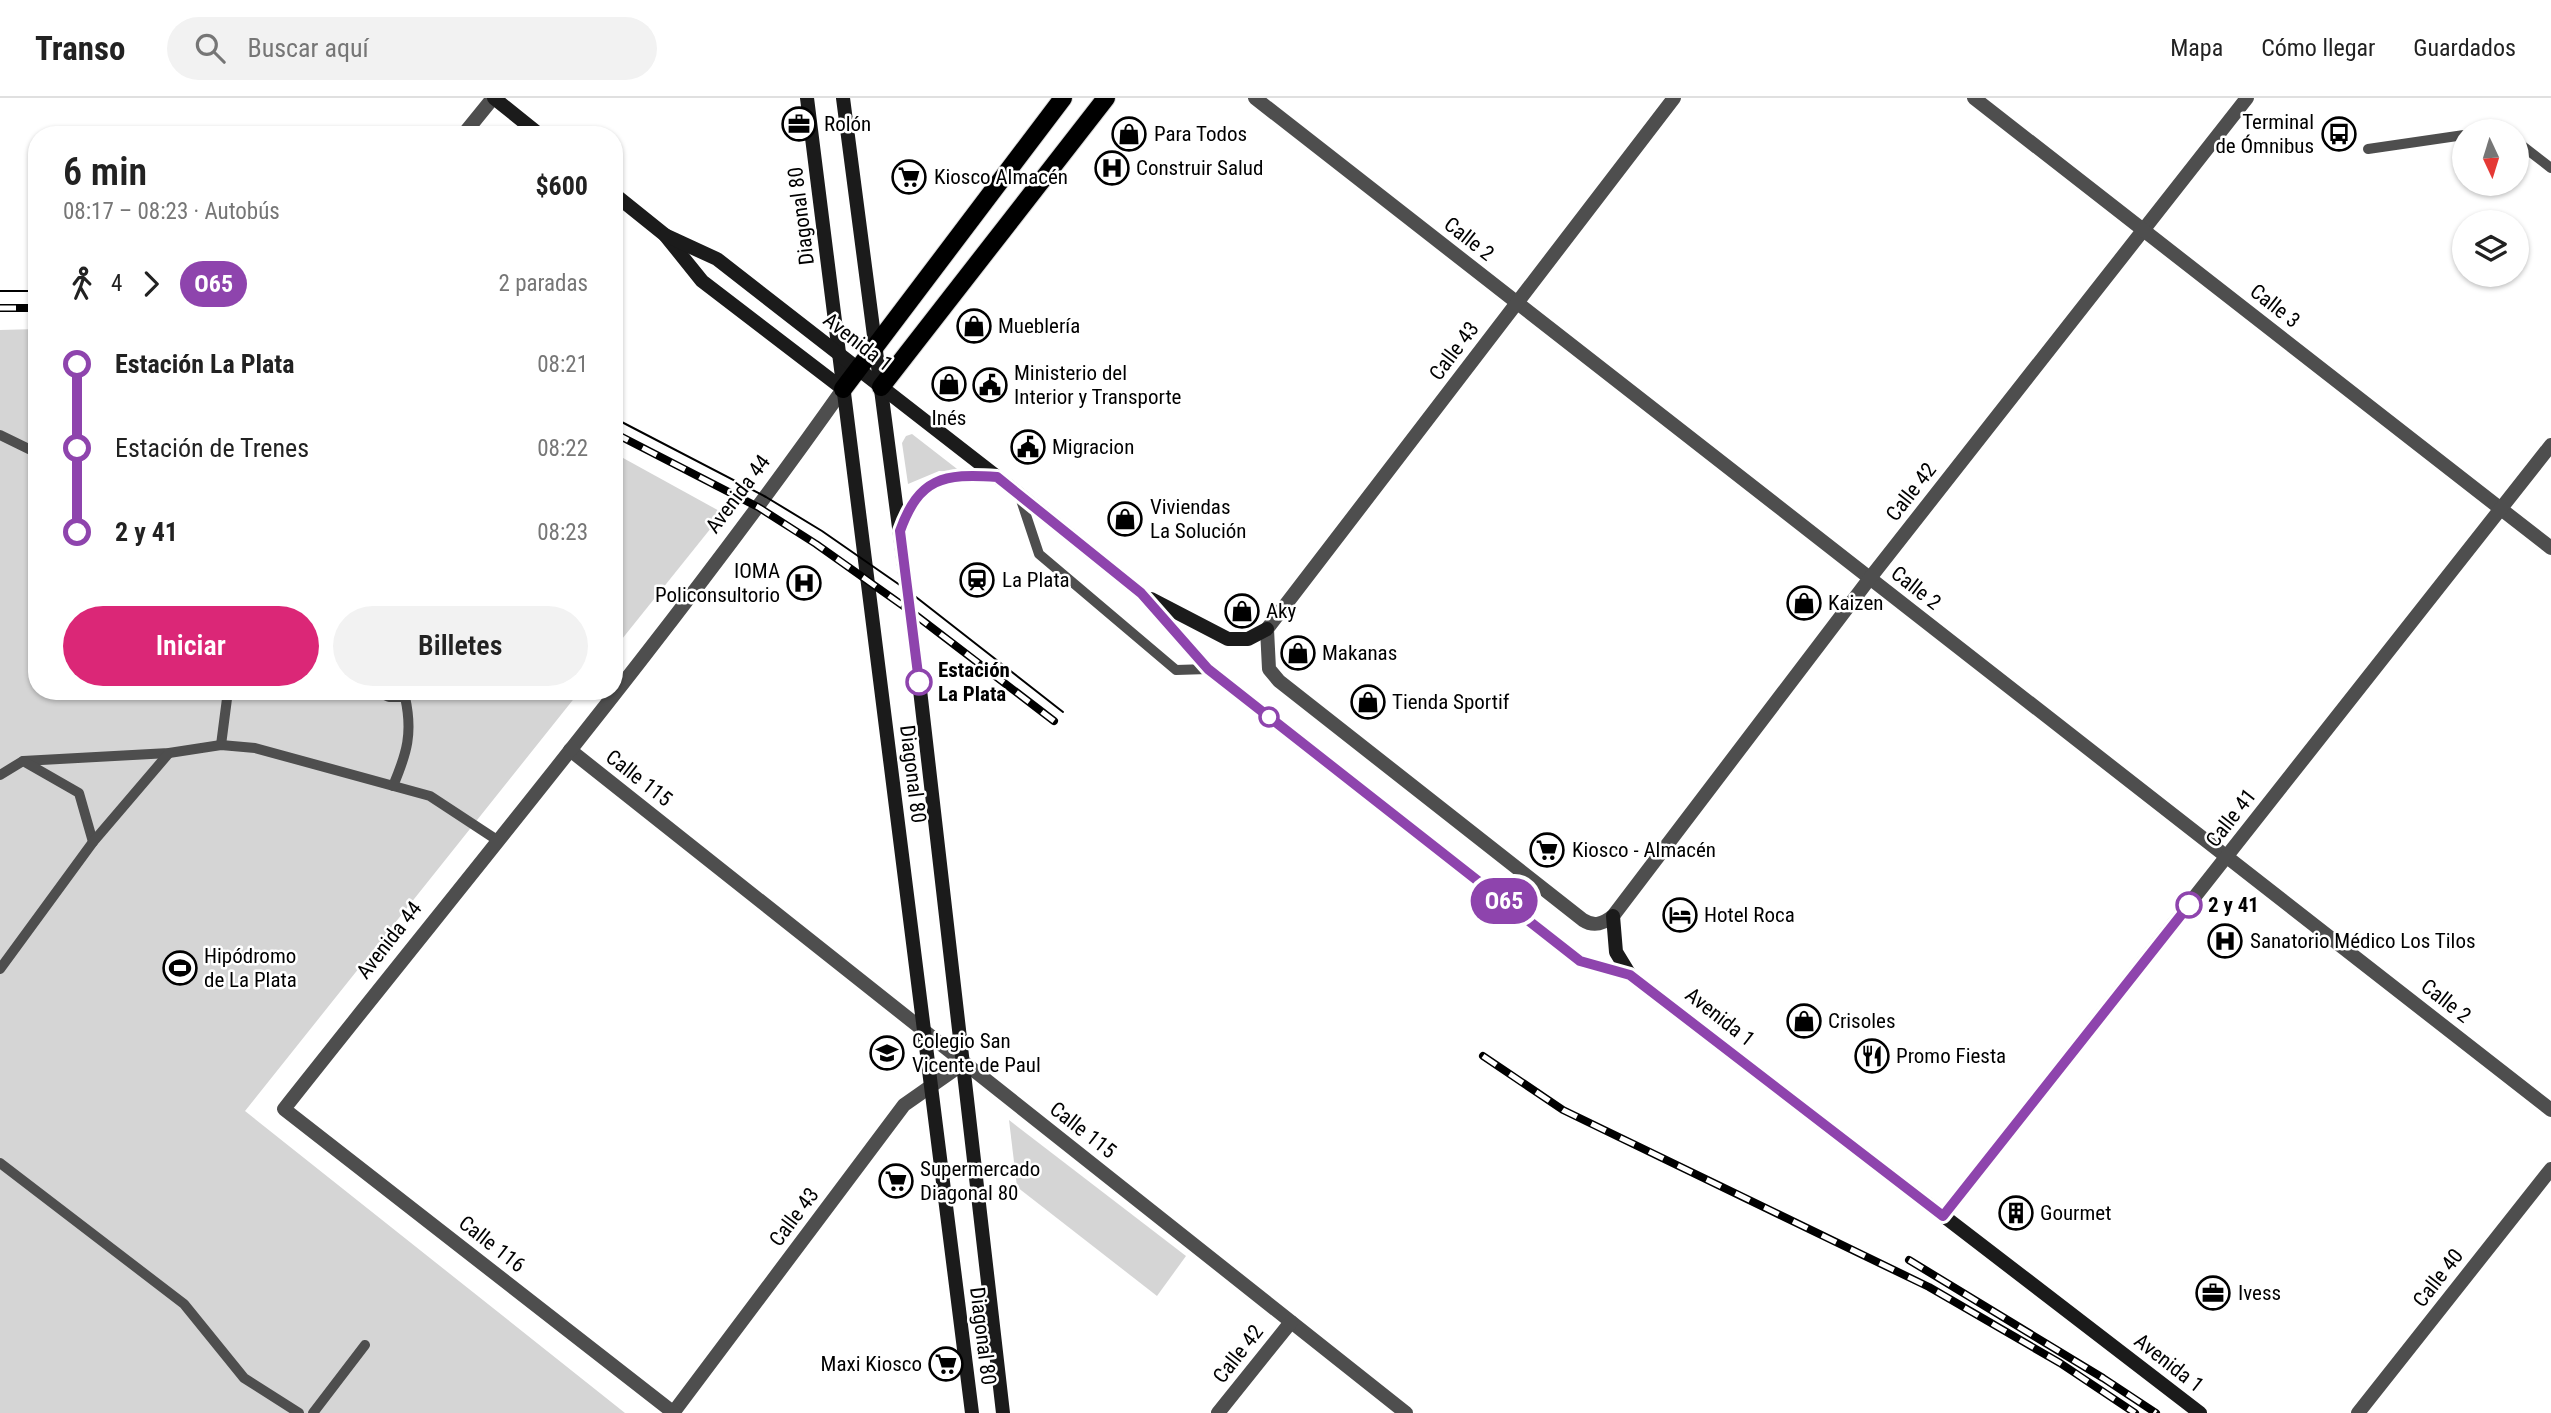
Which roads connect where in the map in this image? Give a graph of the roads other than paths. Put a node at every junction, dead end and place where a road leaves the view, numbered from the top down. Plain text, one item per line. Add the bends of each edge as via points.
1 (493, 98) edge
2 (807, 98) edge
3 (843, 98) edge
4 (1063, 98) edge
5 (1106, 98) edge
6 (1255, 98) edge
7 (1674, 98) edge
8 (1973, 98) edge
9 (2247, 98) edge
10 (470, 126) edge
11 (529, 126) edge
12 (2452, 137) edge
13 (2368, 149) dead end
14 (2529, 151) edge
15 (2551, 168) edge
16 (623, 201) edge
17 (2143, 230) junction
18 (665, 235) junction
19 (1517, 303) junction
20 (875, 345) junction
21 (838, 353) junction
22 (858, 369) junction
23 (881, 387) junction
24 (843, 389) junction
25 (0, 435) edge
26 (2551, 445) edge
27 (28, 449) edge
28 (997, 477) junction
29 (1019, 494) junction
30 (2501, 509) junction
31 (900, 531) junction
32 (2551, 548) edge
33 (1870, 578) junction
34 (1141, 593) junction
35 (1267, 629) junction
36 (1208, 669) junction
37 (623, 681) edge
38 (227, 700) edge
39 (408, 700) edge
40 (608, 700) edge
41 (221, 745) junction
42 (569, 750) junction
43 (169, 753) junction
44 (23, 761) junction
45 (0, 775) edge
46 (393, 786) junction
47 (497, 839) junction
48 (93, 842) junction
49 (2227, 857) junction
50 (1613, 916) junction
51 (0, 969) edge
52 (1630, 975) junction
53 (925, 1032) junction
54 (964, 1063) junction
55 (931, 1084) junction
56 (284, 1109) joint
57 (2551, 1110) edge
58 (0, 1163) edge
59 (2551, 1169) edge
60 (1943, 1216) junction
61 (1291, 1322) junction
62 (365, 1345) dead end
63 (299, 1413) edge
64 (313, 1413) edge
65 (673, 1413) edge
66 (972, 1413) edge
67 (1003, 1413) edge
68 (1218, 1413) edge
69 (1406, 1413) edge
70 (2200, 1413) edge
71 (2358, 1413) edge

1 - 10 street
1 - 11 main road
2 - 21 main road, Diagonal 80
3 - 20 main road, Diagonal 80
4 - 20 main road, Avenida 44
5 - 23 main road
6 - 19 street, Calle 2
7 - 19 street, Calle 43
8 - 17 street, Calle 3
9 - 17 street, Calle 42
12 - 13 lane
14 - 15 lane
16 - 18 main road, Avenida 1
17 - 30 street, Calle 3
17 - 33 street, Calle 42
18 - 21 main road, Avenida 1 via 717,259
18 - 24 main road, Avenida 1 via 702,281
19 - 33 street, Calle 2
19 - 35 street, Calle 43
20 - 22 main road, Avenida 44
20 - 23 main road, Diagonal 80
21 - 22 main road, Avenida 1
21 - 24 main road, Diagonal 80
22 - 23 main road, Avenida 1
22 - 24 main road, Avenida 44
23 - 28 main road, Avenida 1
23 - 31 main road, Diagonal 80
24 - 37 street, Avenida 44 via 766,497
24 - 53 main road, Diagonal 80
25 - 27 lane
26 - 30 street, Calle 41
28 - 29 main road, Avenida 1
28 - 31 main road via 949,478 928,485 912,503
29 - 34 main road, Avenida 1
29 - 36 lane via 1039,554 1176,670
30 - 32 street, Calle 3
30 - 49 street, Calle 41
31 - 54 main road, Diagonal 80
33 - 49 street, Calle 2
33 - 50 street, Calle 42
34 - 35 main road via 1227,639 1248,639
34 - 36 main road, Avenida 1
35 - 50 street via 1269,669 1279,681 1583,920 1600,924
36 - 52 main road, Avenida 1 via 1580,961
38 - 41 lane
39 - 46 lane via 407,755
40 - 42 street, Avenida 44
41 - 43 lane
41 - 46 lane via 255,748
42 - 47 street, Avenida 44
42 - 53 street, Calle 115
43 - 44 lane
43 - 48 lane
44 - 45 lane
44 - 48 lane via 79,793
46 - 47 lane via 430,796
47 - 56 street, Avenida 44
48 - 51 lane
49 - 57 street, Calle 2
49 - 60 street, Calle 41
50 - 52 main road via 1616,951
52 - 60 main road, Avenida 1
53 - 54 street, Calle 115
53 - 55 main road, Diagonal 80
54 - 55 street, Calle 43
54 - 61 street, Calle 115
54 - 67 main road, Diagonal 80
55 - 65 street, Calle 43 via 904,1105
55 - 66 main road, Diagonal 80
56 - 65 street, Calle 116
58 - 63 lane via 184,1304 244,1378
59 - 71 street, Calle 40
60 - 70 main road, Avenida 1
61 - 68 street, Calle 42
61 - 69 street, Calle 115
62 - 64 lane

